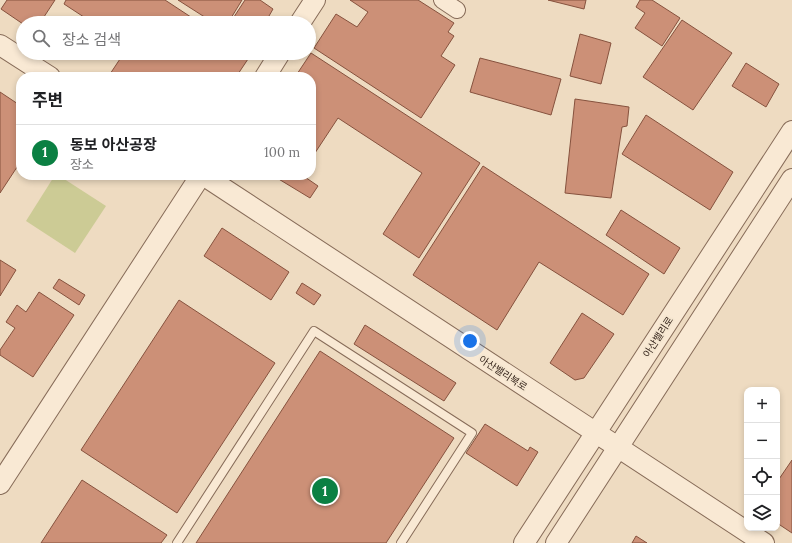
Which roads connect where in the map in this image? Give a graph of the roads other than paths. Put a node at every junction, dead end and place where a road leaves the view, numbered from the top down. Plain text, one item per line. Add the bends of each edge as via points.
1 (315, 0) edge
2 (442, 0) edge
3 (457, 10) dead end
4 (305, 16) edge
5 (0, 45) edge
6 (16, 55) edge
7 (23, 60) edge
8 (276, 60) edge
9 (42, 72) edge
10 (268, 72) edge
11 (792, 131) edge
12 (199, 180) edge
13 (210, 180) edge
14 (792, 180) edge
15 (596, 433) junction
16 (617, 447) junction
17 (0, 484) edge
18 (177, 543) edge
19 (401, 543) edge
20 (524, 543) edge
21 (556, 543) edge
22 (764, 543) edge

1 - 4 street
2 - 3 street
5 - 6 street
7 - 9 street
8 - 10 street
11 - 15 street, 아산밸리로
12 - 17 street
13 - 15 street, 아산밸리북로
14 - 16 street
15 - 16 street, 아산밸리북로
15 - 20 street, 아산밸리로
16 - 21 street
16 - 22 street, 아산밸리북로
18 - 19 lane via 314,331 472,434

